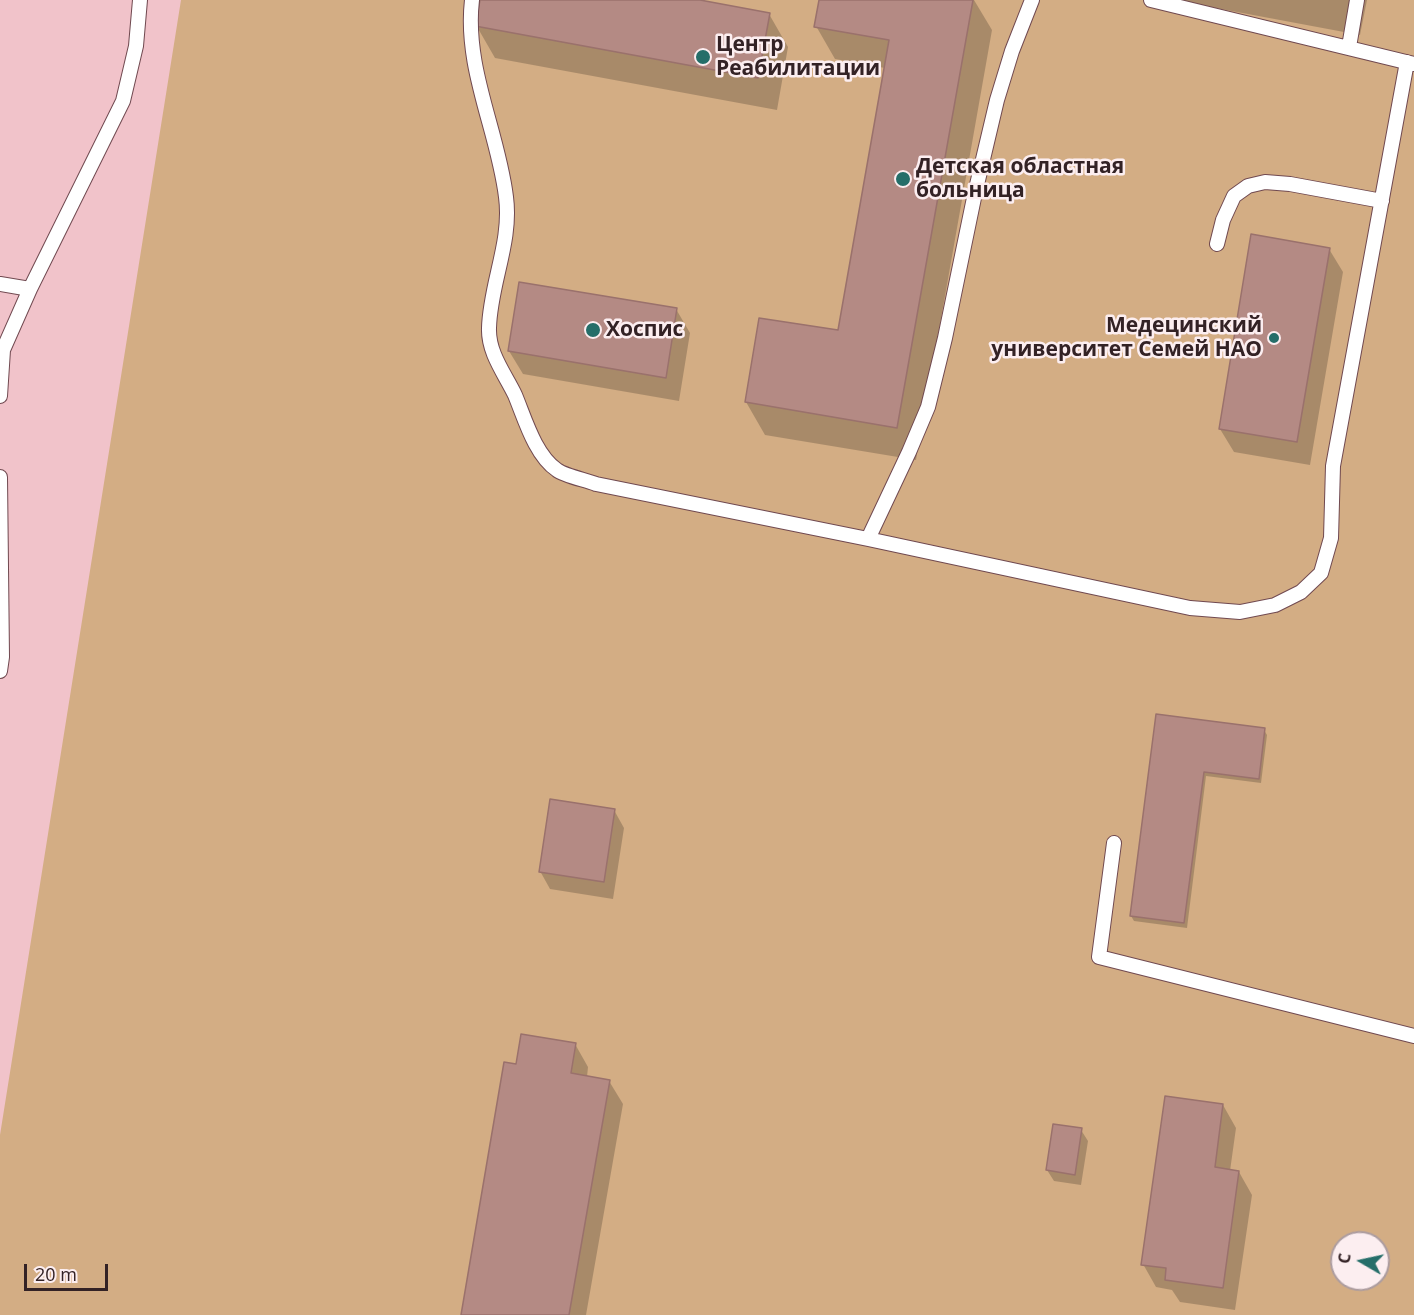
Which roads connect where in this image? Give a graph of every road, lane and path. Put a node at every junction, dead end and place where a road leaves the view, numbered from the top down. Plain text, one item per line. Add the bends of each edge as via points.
1 (140, 0) edge
2 (472, 0) edge
3 (1032, 0) edge
4 (1151, 0) edge
5 (1357, 0) edge
6 (1349, 48) junction
7 (1411, 63) edge
8 (1382, 201) junction
9 (1217, 244) dead end
10 (0, 284) edge
11 (30, 289) junction
12 (0, 396) edge
13 (0, 477) edge
14 (868, 539) junction
15 (0, 670) edge
16 (1114, 843) dead end
17 (1414, 1036) edge

1 - 11 lane via 136,46 123,101
2 - 14 lane via 470,20 476,72 507,199 506,231 490,316 491,346 541,453 558,470 596,484
3 - 14 lane via 996,100 928,407
4 - 6 lane
5 - 6 lane
6 - 7 lane
7 - 8 lane
8 - 9 lane via 1290,184 1265,182 1248,186 1234,196
8 - 14 lane via 1333,466 1331,538 1321,573 1301,592 1275,605 1240,612 1190,608
10 - 11 lane
11 - 12 lane via 3,350
13 - 15 lane
16 - 17 lane via 1099,957

